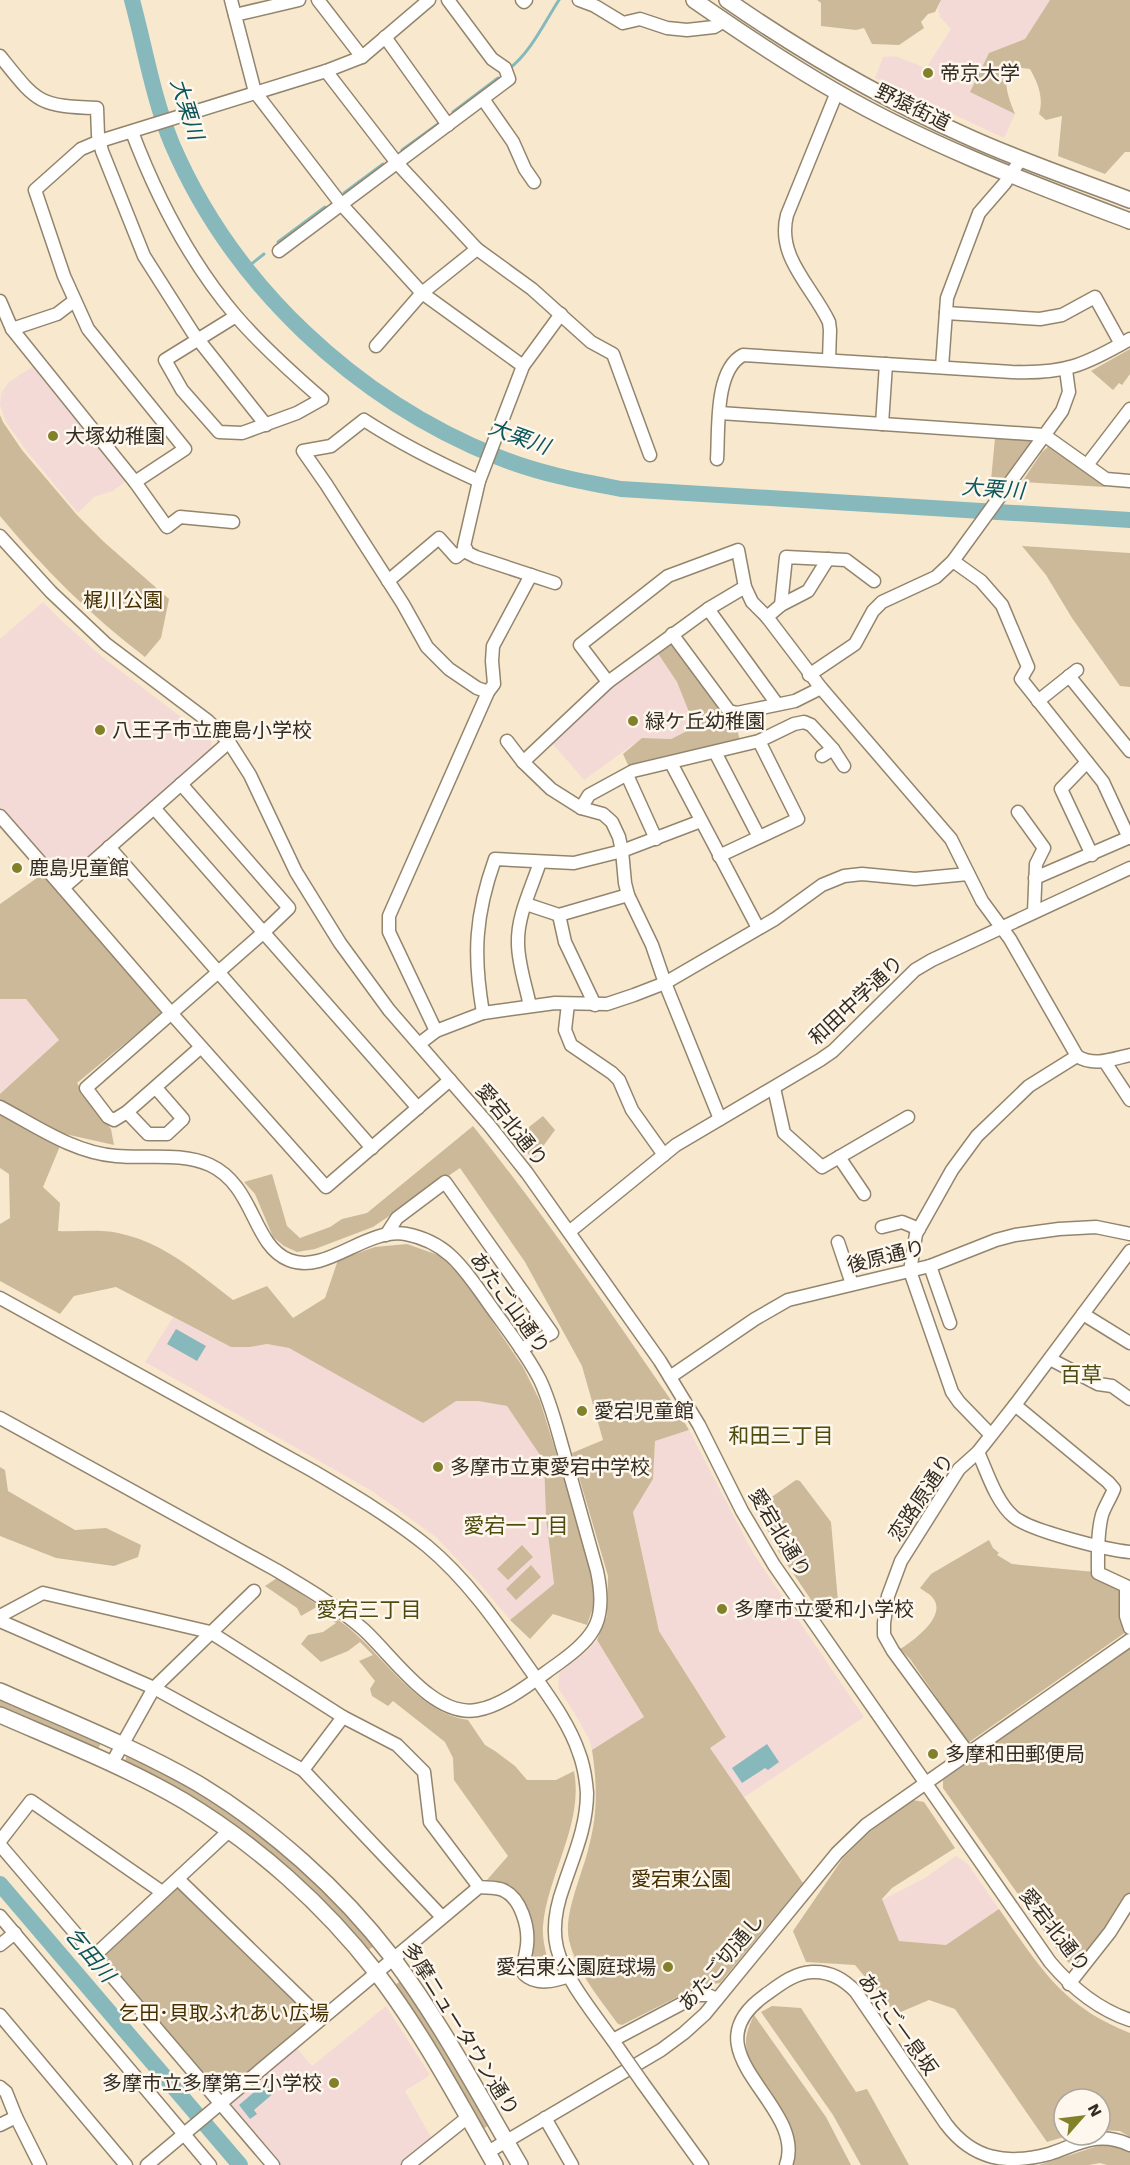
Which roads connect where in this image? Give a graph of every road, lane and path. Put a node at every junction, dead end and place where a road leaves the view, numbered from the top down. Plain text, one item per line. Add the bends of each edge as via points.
1 (231, 0) edge
2 (299, 0) edge
3 (318, 0) edge
4 (429, 0) edge
5 (448, 0) edge
6 (579, 0) edge
7 (694, 0) edge
8 (727, 0) edge
9 (235, 15) junction
10 (724, 21) junction
11 (385, 37) junction
12 (0, 57) edge
13 (362, 57) junction
14 (326, 71) junction
15 (255, 92) junction
16 (837, 92) junction
17 (483, 99) junction
18 (448, 125) junction
19 (136, 131) junction
20 (99, 141) junction
21 (1020, 159) junction
22 (397, 163) junction
23 (1011, 176) junction
24 (534, 182) dead end
25 (1130, 200) edge
26 (341, 204) junction
27 (1130, 221) edge
28 (477, 249) junction
29 (279, 250) dead end
30 (422, 292) junction
31 (0, 301) edge
32 (74, 301) junction
33 (946, 313) junction
34 (561, 314) junction
35 (236, 316) junction
36 (12, 329) junction
37 (198, 339) junction
38 (1125, 342) edge
39 (376, 346) dead end
40 (829, 360) junction
41 (886, 364) junction
42 (523, 366) junction
43 (942, 367) junction
44 (1066, 370) junction
45 (1130, 410) edge
46 (720, 413) junction
47 (882, 424) junction
48 (266, 425) junction
49 (1116, 428) junction
50 (1130, 429) edge
51 (1044, 435) junction
52 (650, 455) dead end
53 (717, 459) dead end
54 (1087, 465) junction
55 (480, 480) junction
56 (1130, 481) edge
57 (135, 482) junction
58 (233, 522) dead end
59 (0, 536) edge
60 (466, 549) junction
61 (828, 559) junction
62 (953, 561) junction
63 (531, 575) junction
64 (388, 581) junction
65 (874, 581) dead end
66 (555, 583) dead end
67 (745, 587) junction
68 (782, 605) junction
69 (708, 609) junction
70 (767, 617) junction
71 (672, 634) junction
72 (809, 675) junction
73 (608, 682) junction
74 (821, 688) junction
75 (489, 692) junction
76 (1038, 701) junction
77 (777, 704) junction
78 (507, 741) dead end
79 (759, 741) junction
80 (230, 742) junction
81 (833, 749) junction
82 (1130, 751) edge
83 (715, 752) junction
84 (822, 756) dead end
85 (523, 762) junction
86 (1087, 762) junction
87 (671, 763) junction
88 (844, 766) dead end
89 (627, 775) junction
90 (181, 784) junction
91 (154, 808) junction
92 (581, 808) junction
93 (1018, 812) dead end
94 (0, 816) edge
95 (701, 821) junction
96 (759, 837) junction
97 (1129, 837) edge
98 (656, 839) junction
99 (109, 847) junction
100 (622, 851) junction
101 (1092, 855) junction
102 (719, 856) junction
103 (540, 862) junction
104 (1130, 868) edge
105 (968, 874) junction
106 (1035, 878) junction
107 (63, 888) junction
108 (628, 894) junction
109 (526, 904) junction
110 (1034, 912) junction
111 (559, 915) junction
112 (1002, 927) junction
113 (758, 928) junction
114 (264, 932) junction
115 (217, 971) junction
116 (665, 983) junction
117 (568, 1004) junction
118 (595, 1005) junction
119 (530, 1006) junction
120 (171, 1013) junction
121 (483, 1013) junction
122 (436, 1031) junction
123 (419, 1044) junction
124 (201, 1047) junction
125 (1130, 1055) edge
126 (1077, 1056) junction
127 (1105, 1062) junction
128 (450, 1080) junction
129 (156, 1088) junction
130 (774, 1088) junction
131 (1130, 1100) edge
132 (0, 1107) edge
133 (418, 1108) junction
134 (127, 1112) junction
135 (909, 1117) dead end
136 (720, 1119) junction
137 (372, 1148) junction
138 (664, 1155) junction
139 (839, 1157) junction
140 (864, 1194) dead end
141 (882, 1227) dead end
142 (919, 1229) junction
143 (569, 1232) junction
144 (1130, 1234) edge
145 (386, 1235) junction
146 (838, 1242) dead end
147 (1130, 1251) edge
148 (930, 1266) junction
149 (910, 1271) junction
150 (852, 1284) junction
151 (0, 1298) edge
152 (1083, 1314) junction
153 (950, 1323) dead end
154 (1130, 1343) edge
155 (521, 1349) junction
156 (1050, 1359) junction
157 (670, 1377) junction
158 (1130, 1399) edge
159 (1015, 1405) junction
160 (0, 1418) edge
161 (990, 1434) junction
162 (978, 1452) junction
163 (1098, 1546) junction
164 (1130, 1552) edge
165 (254, 1591) dead end
166 (0, 1616) edge
167 (0, 1621) edge
168 (1130, 1628) edge
169 (210, 1632) junction
170 (1130, 1640) edge
171 (536, 1678) junction
172 (154, 1688) junction
173 (0, 1691) edge
174 (0, 1715) edge
175 (344, 1718) junction
176 (123, 1744) junction
177 (968, 1753) junction
178 (112, 1763) junction
179 (303, 1770) junction
180 (925, 1782) junction
181 (229, 1831) junction
182 (0, 1843) edge
183 (178, 1879) junction
184 (479, 1887) junction
185 (162, 1892) junction
186 (1130, 1900) edge
187 (0, 1916) edge
188 (442, 1917) junction
189 (15, 1933) junction
190 (0, 1945) edge
191 (94, 1956) junction
192 (393, 1958) junction
193 (376, 1972) junction
194 (569, 1976) junction
195 (1069, 1984) junction
196 (717, 1999) junction
197 (0, 2016) edge
198 (321, 2018) junction
199 (1130, 2020) edge
200 (613, 2040) junction
201 (0, 2086) edge
202 (217, 2107) junction
203 (16, 2117) junction
204 (468, 2117) junction
205 (545, 2118) junction
206 (0, 2125) edge
207 (187, 2132) junction
208 (506, 2141) junction
209 (1130, 2145) edge
210 (492, 2158) edge
211 (40, 2165) edge
212 (126, 2165) edge
213 (147, 2165) edge
214 (210, 2165) edge
215 (273, 2165) edge
216 (408, 2165) edge
217 (520, 2165) edge
218 (572, 2165) edge
219 (702, 2165) edge
220 (786, 2165) edge

1 - 9 street
2 - 9 street
3 - 13 street
4 - 11 street
5 - 17 street via 492,59 505,68 509,79
6 - 10 street via 623,23 640,19 687,30 714,27
7 - 10 main road, 野猿街道
8 - 21 main road, 野猿街道 via 870,88
9 - 15 street
10 - 16 main road, 野猿街道
11 - 13 street
11 - 18 street
12 - 20 street via 27,89 48,104 97,108
13 - 14 street
14 - 15 street
14 - 22 street
15 - 19 street
15 - 26 street
16 - 23 main road, 野猿街道
16 - 40 street via 787,215 784,236 789,255 829,322
17 - 18 street
17 - 24 street via 513,142
18 - 22 street
19 - 20 street
19 - 35 street via 153,185 181,238
20 - 32 street via 81,149 35,190
20 - 37 street via 144,256
21 - 23 street
21 - 25 main road, 野猿街道
22 - 26 street
22 - 28 street
23 - 27 main road, 野猿街道
23 - 33 street via 979,213 947,298
26 - 29 street
26 - 30 street
28 - 30 street
28 - 34 street
30 - 39 street
30 - 42 street
31 - 36 street
32 - 36 street via 57,314
32 - 57 street via 88,329 185,449
33 - 38 street via 1040,319 1062,315 1095,297
33 - 43 street
34 - 42 street
34 - 52 street via 591,342 613,354
35 - 37 street
35 - 48 street via 322,399
36 - 57 street
37 - 48 street
37 - 48 street via 165,360 182,390 219,432 242,433
38 - 44 street
40 - 41 street
40 - 46 street via 750,354 738,357 721,387
41 - 43 street
41 - 47 street
42 - 55 street
43 - 44 street via 1031,373
44 - 51 street via 1067,400
45 - 49 street
46 - 47 street
46 - 53 street
47 - 51 street
49 - 50 street
49 - 54 street
51 - 54 street
51 - 62 street
54 - 56 street via 1106,479
55 - 60 street
55 - 64 street via 431,459 364,420 331,446 303,451
57 - 58 street via 167,527 180,517
59 - 80 street, 愛宕北通り via 85,625
60 - 63 street via 476,557
60 - 64 street via 456,557 439,538
61 - 65 street via 846,560
61 - 68 street via 807,591
61 - 68 street via 786,557
62 - 72 street via 936,577 882,602 855,644
62 - 76 street via 981,581 1002,605 1028,667 1021,679
63 - 66 street
63 - 75 street via 493,646 494,684
64 - 75 street via 427,647 449,669
67 - 69 street
67 - 70 street via 752,602
67 - 73 street via 738,550 668,576 580,645
68 - 70 street
69 - 71 street
69 - 77 street
70 - 72 street
71 - 73 street
71 - 77 street via 729,711 737,713
72 - 74 street
73 - 85 street
74 - 77 street
74 - 105 street via 951,839
75 - 122 street via 389,916 389,932
76 - 82 street via 1073,673
76 - 86 street
78 - 85 street
79 - 81 street via 804,722
79 - 83 street
79 - 96 street via 798,819
80 - 90 street
80 - 123 street, 愛宕北通り via 323,918 375,992
81 - 84 street
81 - 88 street
83 - 87 street
83 - 96 street
85 - 92 street via 551,789
86 - 97 street via 1103,782
86 - 101 street via 1061,789
87 - 89 street
87 - 95 street
89 - 92 street via 589,795
89 - 98 street
90 - 91 street
90 - 114 street via 289,908
91 - 99 street
91 - 114 street
92 - 100 street via 603,814 612,822
93 - 106 street via 1044,848 1036,864
94 - 107 street
95 - 98 street
95 - 102 street
96 - 102 street
97 - 101 street
98 - 100 street
99 - 107 street
99 - 115 street
100 - 103 street via 574,863
100 - 108 street
101 - 106 street
102 - 113 street
103 - 109 street
103 - 121 street via 495,859 477,933
104 - 110 street, 和田中学通り
105 - 112 street
105 - 113 street via 915,879 844,876 822,885
106 - 110 street
107 - 120 street
108 - 111 street
108 - 116 street
109 - 111 street
109 - 119 street via 518,941
110 - 112 street, 和田中学通り
111 - 118 street via 565,942
112 - 126 street
112 - 130 street, 和田中学通り via 915,970 833,1050
113 - 116 street
114 - 115 street
114 - 133 street
115 - 120 street
115 - 137 street
116 - 118 street
116 - 136 street
117 - 118 street
117 - 119 street
117 - 138 street via 565,1030 571,1045 619,1080 632,1110
119 - 121 street
120 - 124 street
120 - 134 street via 86,1088 108,1117 114,1120
121 - 122 street
122 - 123 street
123 - 128 street, 愛宕北通り
124 - 129 street
124 - 137 street via 326,1187
125 - 127 street
126 - 127 street via 1090,1062
126 - 142 street via 1029,1086 976,1136
127 - 131 street
128 - 133 street
128 - 143 street, 愛宕北通り via 515,1158
129 - 134 street
129 - 134 street via 183,1119 167,1134 148,1134
130 - 136 street, 和田中学通り
130 - 139 street via 784,1133 822,1167
132 - 145 street, あたご山通り via 74,1146 99,1154 180,1158 211,1166 233,1182 247,1200 268,1243 290,1260 306,1263 325,1259
133 - 137 street
135 - 139 street
136 - 138 street, 和田中学通り
138 - 143 street, 和田中学通り
139 - 140 street
141 - 142 street via 902,1222
142 - 149 street
143 - 157 street, 愛宕北通り
144 - 148 street, 後原通り via 1088,1227 1015,1235
145 - 155 street, あたご山通り via 421,1237 449,1253
145 - 155 street via 397,1218 445,1182 552,1333
146 - 150 street
147 - 152 street, 恋路原通り
148 - 149 street, 後原通り
148 - 153 street
149 - 150 street, 後原通り
149 - 161 street via 952,1392
150 - 157 street, 後原通り via 788,1300
151 - 171 street via 313,1471 393,1520 429,1548 474,1593
152 - 154 street
152 - 156 street, 恋路原通り
155 - 171 street, あたご山通り via 547,1396 602,1594 591,1635 572,1654
156 - 158 street via 1098,1384 1112,1386
156 - 159 street, 恋路原通り
157 - 180 street, 愛宕北通り via 761,1544
159 - 161 street, 恋路原通り
159 - 163 street via 1114,1489 1102,1512
160 - 171 street, あたご山通り via 317,1595 362,1628 428,1695 444,1705 461,1711 477,1710 496,1704
161 - 162 street, 恋路原通り
162 - 163 street via 1013,1516 1034,1528
162 - 177 street, 恋路原通り via 959,1469 901,1562 888,1596 884,1623 884,1635 893,1651
163 - 164 street
163 - 168 street via 1098,1573 1126,1586
165 - 169 street
166 - 169 street via 43,1593
167 - 172 street
169 - 172 street
169 - 175 street
170 - 177 street, あたご切通し
171 - 194 street via 572,1736 586,1782 584,1822 556,1915 556,1947
172 - 176 street
172 - 179 street
173 - 176 main road, 多摩ニュータウン通り
174 - 178 main road, 多摩ニュータウン通り
175 - 179 street
175 - 184 street via 397,1745 424,1772 429,1822
176 - 178 street
176 - 192 main road, 多摩ニュータウン通り via 199,1785 281,1844 347,1905
177 - 180 street, あたご切通し
178 - 181 main road, 多摩ニュータウン通り via 186,1802
179 - 188 street
180 - 195 street, 愛宕北通り
180 - 196 street, あたご切通し via 852,1837
181 - 183 street
181 - 193 main road, 多摩ニュータウン通り via 299,1888
182 - 185 street via 30,1801
182 - 191 street
183 - 185 street
183 - 198 street
184 - 188 street
184 - 194 street via 503,1890 519,1908 528,1937 523,1965 527,1977 537,1982
185 - 191 street
186 - 195 street
187 - 189 street
188 - 192 street
189 - 190 street
189 - 207 street
191 - 202 street
192 - 193 street
192 - 208 main road, 多摩ニュータウン通り
193 - 198 street
193 - 204 main road, 多摩ニュータウン通り
194 - 200 street
195 - 199 street, 愛宕北通り via 1107,2010
196 - 200 street via 698,1995
196 - 205 street, あたご切通し via 684,2034 661,2050
197 - 212 street
198 - 202 street
200 - 219 street, bridge
201 - 203 street
202 - 207 street
202 - 215 street
203 - 206 street
203 - 211 street
204 - 210 main road, 多摩ニュータウン通り
204 - 216 street
205 - 208 street, あたご切通し
205 - 218 street
207 - 213 street
207 - 214 street
208 - 210 street, あたご切通し
208 - 217 main road, 多摩ニュータウン通り
209 - 220 street, あたご一息坂 via 1111,2138 1095,2139 1022,2161 990,2159 977,2152 946,2124 856,1992 839,1978 814,1972 796,1975 761,1998 747,2012 739,2031 738,2049 744,2066 787,2134

